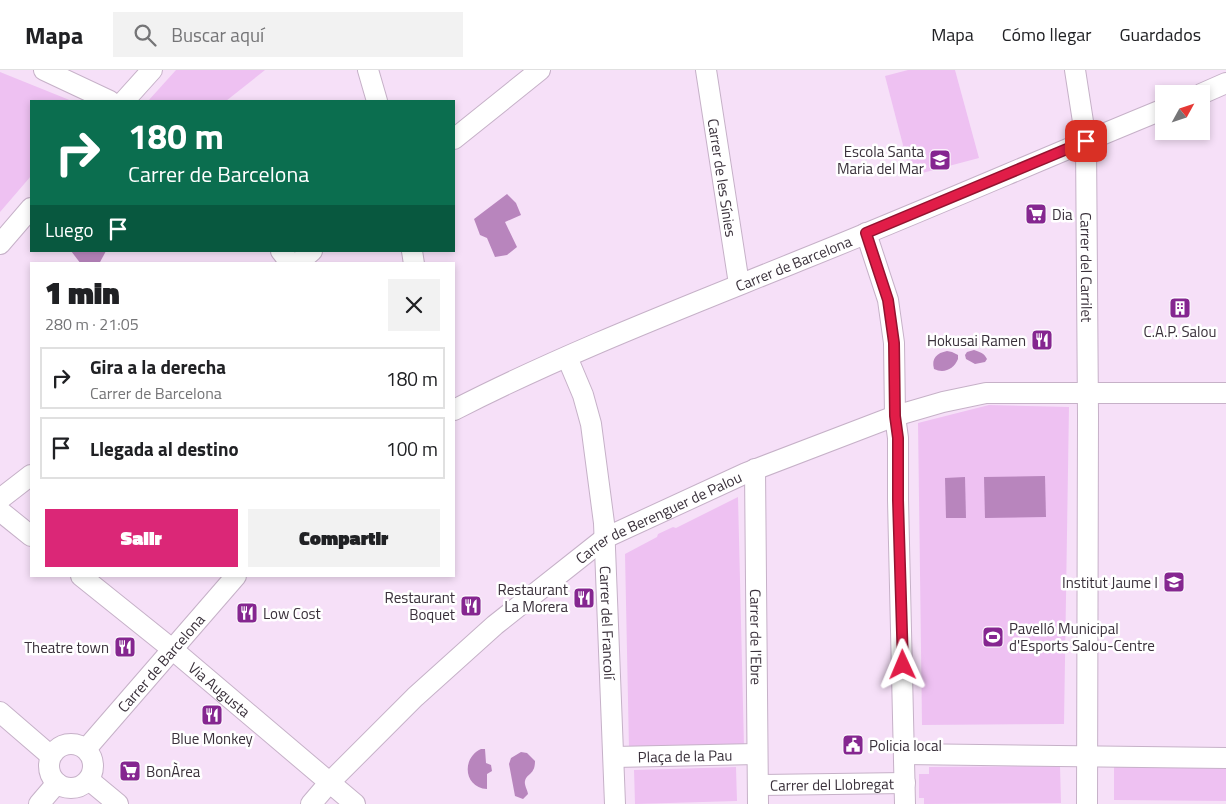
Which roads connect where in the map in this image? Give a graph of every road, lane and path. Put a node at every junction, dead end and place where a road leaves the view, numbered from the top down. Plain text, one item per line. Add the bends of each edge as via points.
1 (44, 70) edge
2 (152, 70) edge
3 (368, 70) edge
4 (540, 70) edge
5 (706, 70) edge
6 (1075, 70) edge
7 (1226, 83) edge
8 (1210, 90) edge
9 (108, 100) edge
10 (125, 100) edge
11 (378, 100) edge
12 (1155, 113) edge
13 (455, 138) edge
14 (1086, 141) junction
15 (30, 209) edge
16 (866, 233) junction
17 (0, 244) edge
18 (282, 252) edge
19 (311, 252) edge
20 (289, 262) edge
21 (299, 262) edge
22 (739, 284) junction
23 (568, 357) junction
24 (1088, 393) junction
25 (1226, 393) edge
26 (455, 409) edge
27 (895, 416) junction
28 (755, 469) junction
29 (30, 476) edge
30 (0, 499) edge
31 (0, 511) edge
32 (30, 535) edge
33 (605, 538) junction
34 (82, 577) edge
35 (235, 577) edge
36 (172, 649) junction
37 (0, 712) edge
38 (86, 749) junction
39 (757, 754) junction
40 (904, 754) junction
41 (52, 756) junction
42 (614, 757) junction
43 (1087, 758) junction
44 (1226, 758) edge
45 (89, 780) junction
46 (56, 783) junction
47 (329, 783) junction
48 (905, 784) junction
49 (758, 794) edge
50 (39, 804) edge
51 (118, 804) edge
52 (311, 804) edge
53 (355, 804) edge
54 (615, 804) edge
55 (906, 804) edge
56 (1087, 804) edge

1 - 9 street
2 - 10 street
3 - 11 street
4 - 13 street
5 - 22 street, Carrer de les Sínies
6 - 14 street, Carrer del Carrilet
7 - 8 street
12 - 14 street, Carrer de Barcelona
14 - 16 street, Carrer de Barcelona
14 - 24 street, Carrer del Carrilet
15 - 17 street
16 - 22 street, Carrer de Barcelona
16 - 27 street via 888,300 894,343
18 - 20 street
19 - 21 street
22 - 23 street, Carrer de Barcelona
23 - 26 street, Carrer de Barcelona
23 - 33 street, Carrer del Francolí via 591,424
24 - 25 street, Carrer de Berenguer de Palou
24 - 27 street, Carrer de Berenguer de Palou via 986,393
24 - 43 street, Carrer del Carrilet
27 - 28 street, Carrer de Berenguer de Palou
27 - 40 street
28 - 33 street, Carrer de Berenguer de Palou
28 - 39 street, Carrer de l'Ebre
29 - 30 street
31 - 32 street
33 - 42 street, Carrer del Francolí
33 - 47 street, Carrer de Berenguer de Palou via 495,625 415,697
34 - 36 street, Via Augusta
35 - 36 street, Carrer de Barcelona
36 - 38 street, Carrer de Barcelona
36 - 47 street, Via Augusta
37 - 41 street
38 - 41 street via 67,744
38 - 45 street via 93,761
39 - 42 street, Plaça de la Pau
39 - 49 street, Carrer de l'Ebre
40 - 43 street
40 - 48 street
41 - 46 street via 49,768
42 - 54 street, Carrer del Francolí
43 - 44 street
43 - 56 street, Carrer del Carrilet
45 - 46 street via 70,789
45 - 51 street
46 - 50 street
47 - 52 street, Carrer de Berenguer de Palou
47 - 53 street, Via Augusta
48 - 49 street, Carrer del Llobregat
48 - 55 street

